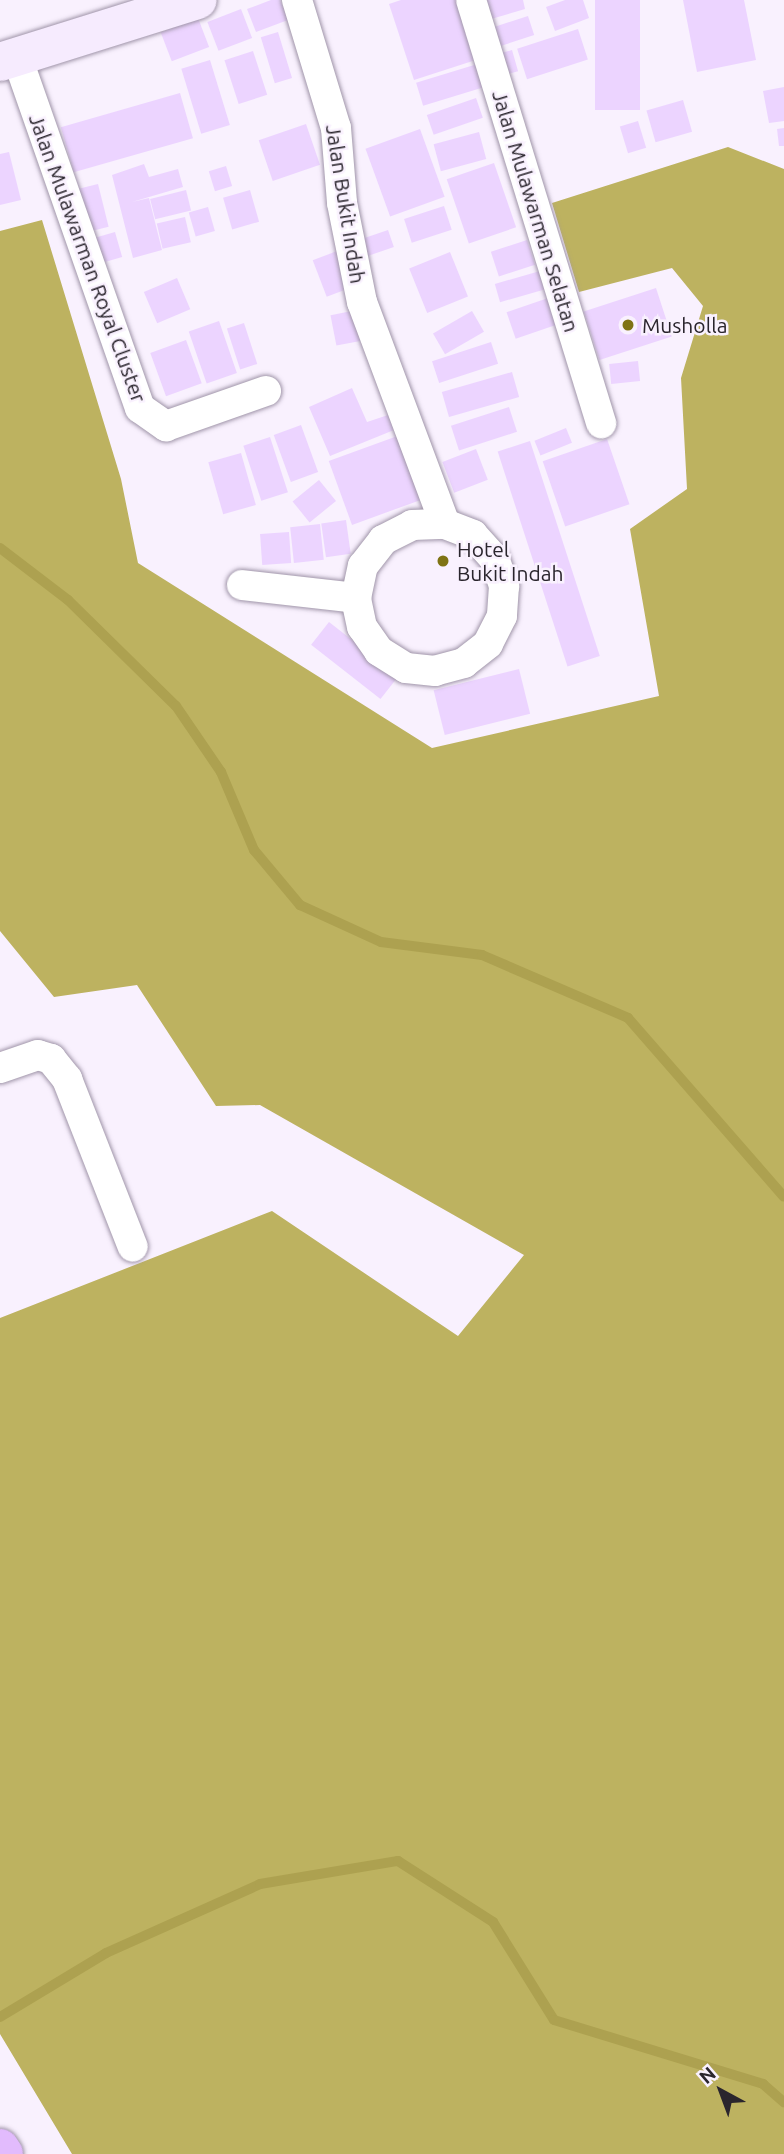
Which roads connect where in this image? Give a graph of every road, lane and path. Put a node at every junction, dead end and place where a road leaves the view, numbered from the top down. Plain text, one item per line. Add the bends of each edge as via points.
1 (198, 0) edge
2 (297, 0) edge
3 (471, 0) edge
4 (8, 59) edge
5 (266, 391) dead end
6 (601, 423) dead end
7 (445, 524) junction
8 (242, 585) dead end
9 (356, 598) junction
10 (0, 1068) edge
11 (133, 1247) dead end
12 (0, 2148) edge
13 (4, 2154) edge

1 - 4 street
2 - 7 street, Jalan Bukit Indah via 336,128 342,203 362,302
3 - 6 street, Jalan Mulawarman Selatan
4 - 5 street, Jalan Mulawarman Royal Cluster via 140,408 166,426
7 - 9 street via 412,525 383,540 363,566
7 - 9 street via 473,536 497,567 502,616 488,644 445,668 405,668 379,652 362,627
8 - 9 street
10 - 11 street via 38,1055 51,1059 67,1079
12 - 13 highway

